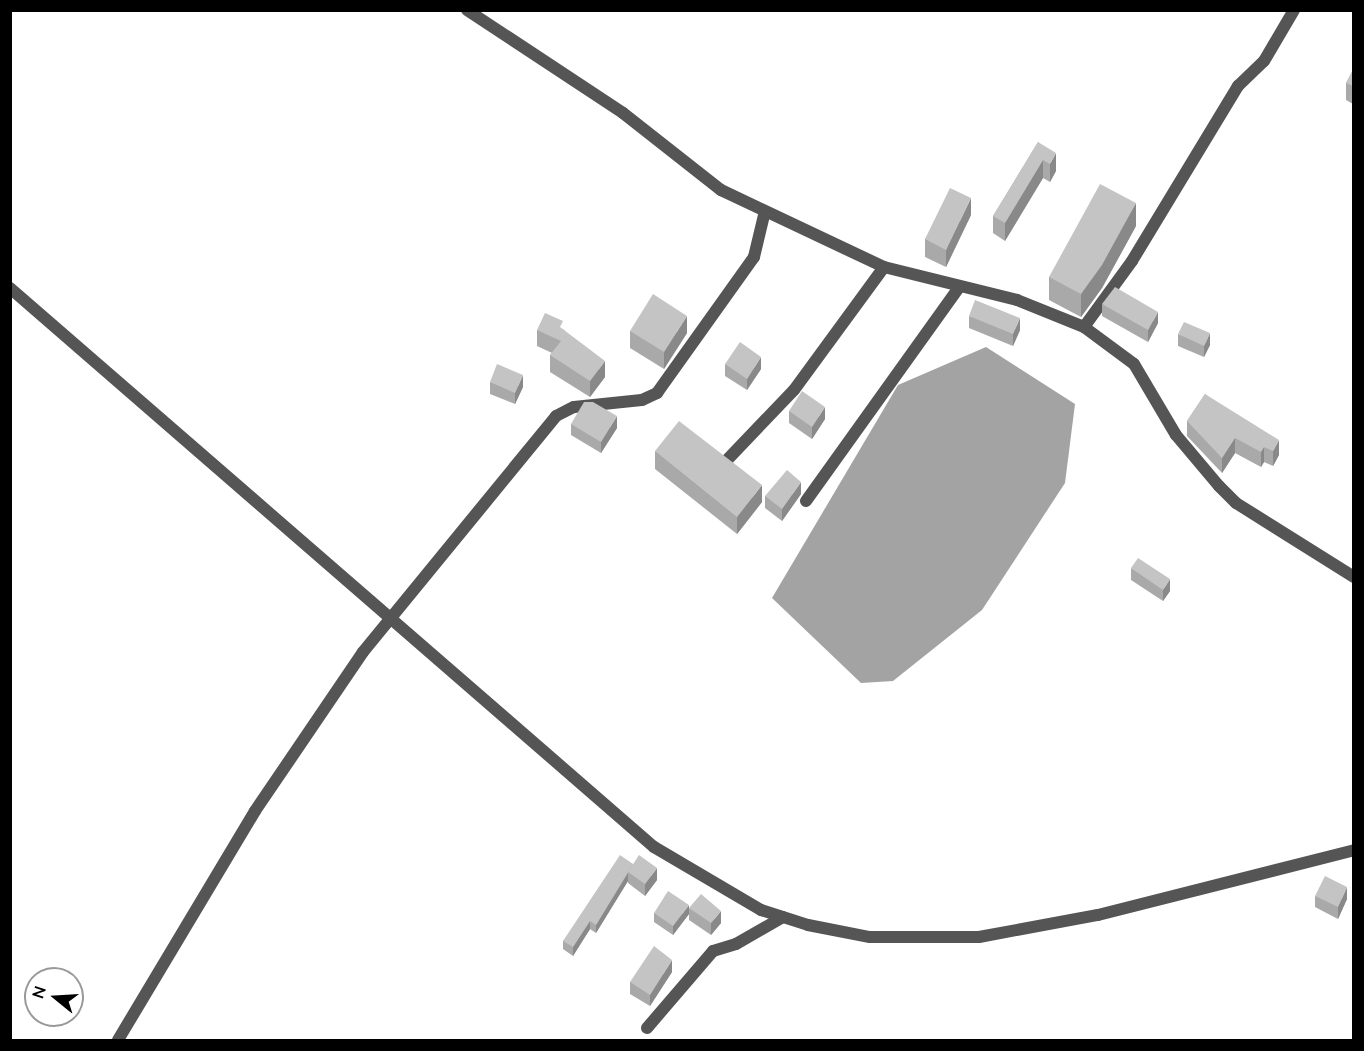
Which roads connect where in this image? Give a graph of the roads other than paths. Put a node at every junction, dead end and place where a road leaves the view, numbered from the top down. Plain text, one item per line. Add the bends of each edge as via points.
1 (467, 10) edge
2 (1294, 10) edge
3 (765, 211) junction
4 (884, 267) junction
5 (959, 287) junction
6 (10, 288) edge
7 (1084, 327) junction
8 (727, 460) edge
9 (806, 501) dead end
10 (1353, 577) edge
11 (395, 616) junction
12 (1353, 850) edge
13 (783, 918) junction
14 (647, 1028) dead end
15 (118, 1041) edge

1 - 3 street via 623,113 701,177
2 - 7 street via 1264,61 1238,86 1132,261
3 - 4 street
3 - 11 street via 754,257 657,393 642,400 574,407 556,416
4 - 5 street
4 - 8 street via 794,390
5 - 7 street via 1017,300
5 - 9 street
6 - 11 street
7 - 10 street via 1134,364 1176,435 1236,502
11 - 13 street via 654,847 739,900
11 - 15 street via 335,689 255,811
12 - 13 street via 1098,915 979,937 870,937
13 - 14 street via 713,951

